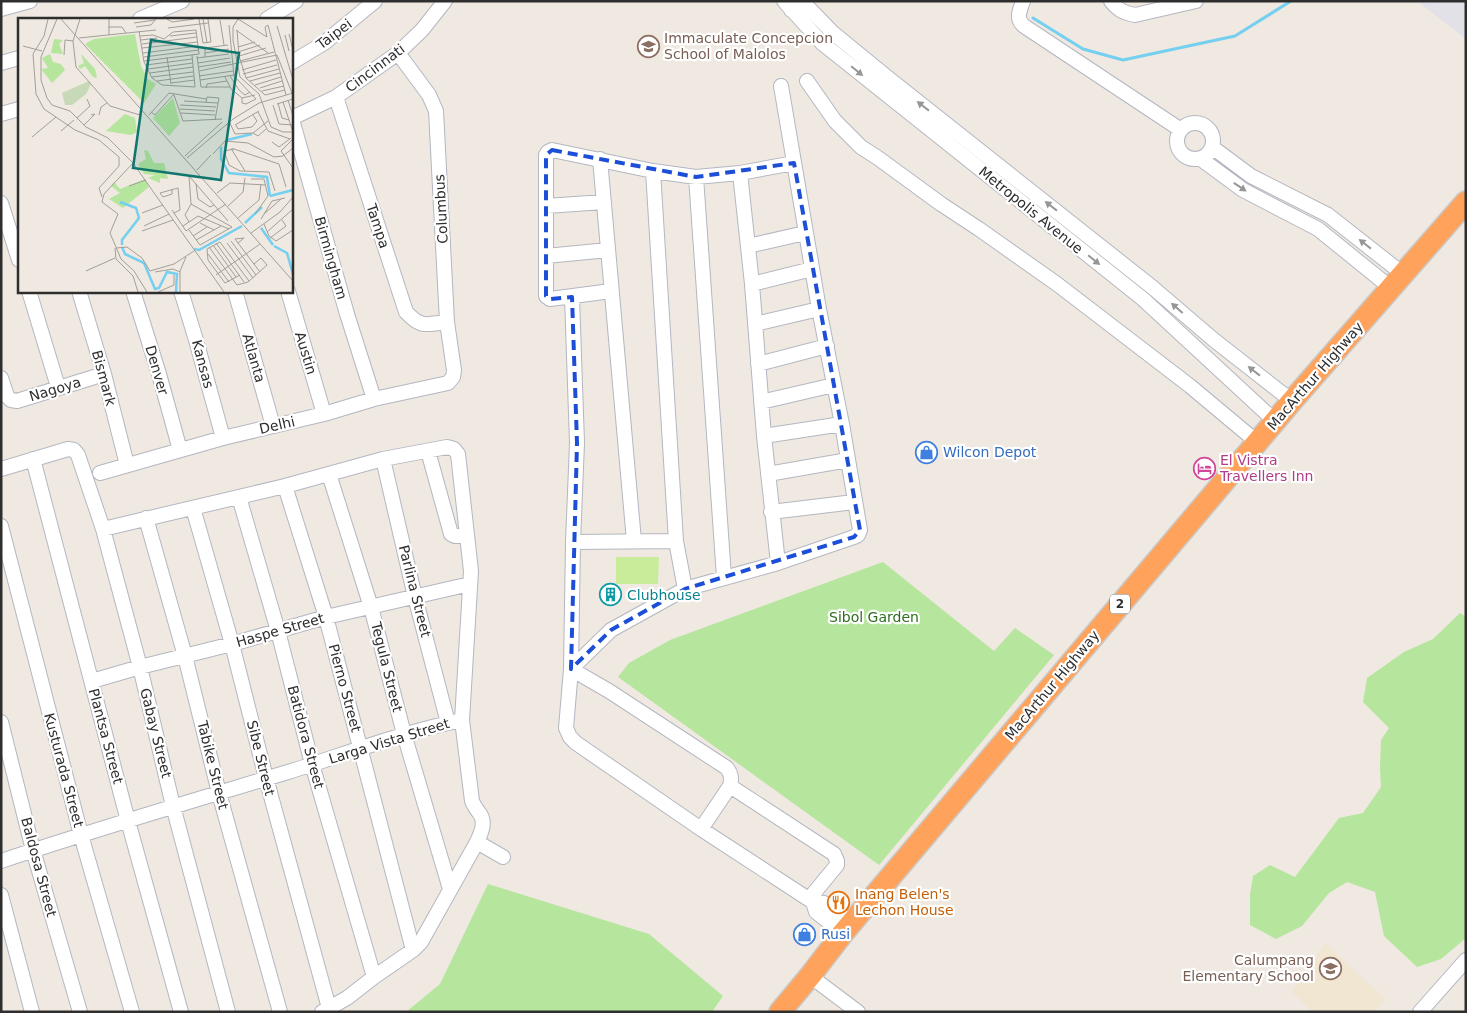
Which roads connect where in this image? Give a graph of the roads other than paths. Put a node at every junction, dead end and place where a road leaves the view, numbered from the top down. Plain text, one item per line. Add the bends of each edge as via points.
1 (30, 1) edge
2 (182, 1) edge
3 (296, 1) edge
4 (375, 1) edge
5 (445, 1) edge
6 (1023, 1) edge
7 (1111, 1) edge
8 (1196, 1) edge
9 (792, 4) edge
10 (1, 9) edge
11 (153, 11) edge
12 (142, 18) edge
13 (269, 18) edge
14 (398, 53) junction
15 (18, 58) edge
16 (292, 62) edge
17 (1, 63) edge
18 (807, 81) dead end
19 (781, 86) dead end
20 (336, 97) junction
21 (18, 109) edge
22 (1, 114) edge
23 (292, 117) edge
24 (1181, 130) junction
25 (1212, 147) junction
26 (600, 159) junction
27 (1201, 159) junction
28 (794, 163) junction
29 (653, 171) junction
30 (740, 173) junction
31 (696, 177) junction
32 (604, 202) junction
33 (1466, 202) edge
34 (1, 204) edge
35 (546, 206) junction
36 (1328, 215) junction
37 (1318, 228) junction
38 (805, 233) junction
39 (748, 246) junction
40 (608, 250) junction
41 (546, 256) junction
42 (18, 257) edge
43 (812, 269) junction
44 (1397, 281) junction
45 (752, 284) junction
46 (611, 291) junction
47 (28, 292) edge
48 (79, 292) edge
49 (133, 292) edge
50 (181, 292) edge
51 (235, 292) edge
52 (288, 292) edge
53 (572, 297) junction
54 (819, 309) junction
55 (447, 322) junction
56 (755, 324) junction
57 (827, 346) junction
58 (758, 364) junction
59 (104, 374) junction
60 (453, 377) joint
61 (1, 378) edge
62 (1270, 383) junction
63 (834, 385) junction
64 (58, 387) junction
65 (374, 399) junction
66 (1292, 401) junction
67 (761, 402) junction
68 (1256, 403) junction
69 (324, 414) junction
70 (1275, 421) junction
71 (842, 424) junction
72 (273, 426) junction
73 (764, 436) junction
74 (223, 438) junction
75 (1254, 446) junction
76 (180, 450) junction
77 (428, 451) junction
78 (33, 459) junction
79 (383, 459) junction
80 (848, 460) junction
81 (127, 465) junction
82 (1, 469) edge
83 (100, 473) dead end
84 (329, 474) junction
85 (768, 474) junction
86 (285, 486) junction
87 (239, 496) junction
88 (854, 502) junction
89 (193, 508) junction
90 (771, 512) junction
91 (146, 518) junction
92 (1, 526) edge
93 (103, 529) junction
94 (468, 536) junction
95 (634, 541) junction
96 (676, 541) junction
97 (573, 542) junction
98 (778, 563) junction
99 (724, 577) junction
100 (470, 584) junction
101 (685, 589) junction
102 (415, 596) junction
103 (371, 607) junction
104 (326, 617) junction
105 (278, 631) junction
106 (232, 644) junction
107 (185, 656) junction
108 (140, 667) junction
109 (571, 669) junction
110 (92, 681) junction
111 (462, 720) junction
112 (1, 722) edge
113 (448, 723) junction
114 (404, 734) junction
115 (360, 748) junction
116 (312, 764) junction
117 (266, 778) junction
118 (730, 786) junction
119 (219, 793) junction
120 (173, 806) junction
121 (128, 821) junction
122 (701, 829) junction
123 (81, 835) junction
124 (477, 842) junction
125 (33, 850) junction
126 (503, 857) dead end
127 (1, 861) edge
128 (450, 889) junction
129 (1, 895) edge
130 (811, 900) junction
131 (847, 928) junction
132 (413, 950) junction
133 (1466, 960) edge
134 (810, 976) junction
135 (374, 977) junction
136 (325, 1010) edge
137 (32, 1012) edge
138 (80, 1012) edge
139 (132, 1012) edge
140 (181, 1012) edge
141 (228, 1012) edge
142 (280, 1012) edge
143 (780, 1012) edge
144 (858, 1012) edge
145 (1420, 1012) edge

1 - 10 street
2 - 11 street
3 - 13 street
4 - 16 street, Taipei via 324,43
5 - 14 street, Cincinnati
6 - 24 street via 1019,22
7 - 8 street via 1124,13 1135,15
62 -> 9 street, Metropolis Avenue via 833,33
9 -> 68 street, Metropolis Avenue via 822,43 1143,299
11 - 12 street
14 - 20 street, Cincinnati
14 - 55 street, Columbus via 430,96 436,111
15 - 17 street
18 - 75 street via 835,121 861,147 1057,284 1190,386
19 - 28 street
20 - 23 street, Cincinnati
20 - 55 street, Tampa via 406,312 421,325
21 - 22 street
23 - 65 street, Birmingham
24 - 25 street via 1192,123 1203,124 1212,134
24 - 27 street via 1177,144 1179,150 1187,158
25 - 27 street
25 - 36 street via 1250,176
26 - 29 street
26 - 32 street
26 - 35 street via 552,150 548,152
27 -> 37 street via 1243,190
28 - 30 street
28 - 38 street
29 - 31 street
29 - 96 street
30 - 31 street
30 - 39 street
31 - 99 street
32 - 35 street
32 - 40 street
33 - 44 highway, MacArthur Highway / 2
34 - 42 street
35 - 41 street
36 - 37 street
44 -> 36 street
37 - 44 street
38 - 39 street
38 - 43 street
39 - 45 street
40 - 41 street
40 - 46 street
41 - 53 street via 546,296 550,299
43 - 45 street
43 - 54 street
44 - 66 highway, MacArthur Highway / 2
45 - 56 street
46 - 53 street
46 - 95 street
47 - 64 street
48 - 59 street, Bismark
49 - 76 street, Denver
50 - 74 street, Kansas
51 - 72 street, Atlanta
52 - 69 street, Austin
53 - 97 street via 577,443
54 - 56 street
54 - 57 street
55 - 60 street, Columbus
56 - 58 street
57 - 58 street
57 - 63 street
58 - 67 street
59 - 64 street, Nagoya
59 - 81 street, Bismark
60 - 65 street, Delhi via 448,383
61 - 64 street, Nagoya via 7,396 17,401
62 - 66 street, Metropolis Avenue
62 - 68 street
63 - 67 street
63 - 71 street
65 - 69 street, Delhi
66 - 70 highway, MacArthur Highway / 2
67 - 73 street
68 - 70 street, Metropolis Avenue
69 - 72 street, Delhi
70 - 75 highway, MacArthur Highway / 2
71 - 73 street
71 - 80 street
72 - 74 street, Delhi
73 - 85 street
74 - 76 street, Delhi
75 - 131 highway, MacArthur Highway / 2
76 - 81 street, Delhi
77 - 79 street
77 - 94 street via 451,534
77 - 94 street via 447,447 458,454
78 - 82 street
78 - 93 street, Gabay Street via 74,450
78 - 110 street, Plantsa Street
79 - 84 street
79 - 102 street, Parlina Street
80 - 85 street
80 - 88 street
81 - 83 street, Delhi
84 - 86 street
84 - 103 street, Tegula Street
85 - 90 street
86 - 87 street
86 - 104 street, Pierno Street
87 - 89 street
87 - 105 street, Batidora Street
88 - 90 street
88 - 98 street via 860,530 858,535
89 - 91 street
89 - 106 street, Sibe Street
90 - 98 street
91 - 93 street
91 - 107 street, Tabike Street
92 - 123 street, Kusturada Street
93 - 108 street, Gabay Street
94 - 100 street
95 - 96 street
95 - 97 street
96 - 101 street
97 - 109 street
98 - 99 street
99 - 101 street
100 - 102 street, Haspe Street
100 - 111 street
101 - 109 street via 611,630
102 - 103 street, Haspe Street
102 - 113 street, Parlina Street
103 - 104 street, Haspe Street
103 - 114 street, Tegula Street
104 - 105 street, Haspe Street
104 - 115 street, Pierno Street
105 - 106 street, Haspe Street
105 - 116 street, Batidora Street
106 - 107 street, Haspe Street
106 - 117 street, Sibe Street
107 - 108 street, Haspe Street
107 - 119 street, Tabike Street
108 - 110 street, Haspe Street
108 - 120 street, Gabay Street
109 - 118 street via 727,768 732,780
109 - 122 street via 566,728 570,737
110 - 121 street, Plantsa Street
111 - 113 street, Larga Vista Street
111 - 124 street via 472,801 483,823
112 - 125 street, Baldosa Street
113 - 114 street, Larga Vista Street
114 - 115 street, Larga Vista Street
114 - 128 street, Tegula Street
115 - 116 street, Larga Vista Street
115 - 132 street, Pierno Street
116 - 117 street, Larga Vista Street
116 - 135 street, Batidora Street
117 - 119 street, Larga Vista Street
117 - 136 street, Sibe Street
118 - 122 street
118 - 130 street via 834,854 837,865
119 - 120 street, Larga Vista Street
119 - 142 street, Tabike Street
120 - 121 street, Larga Vista Street
120 - 141 street, Gabay Street
121 - 123 street, Larga Vista Street
121 - 140 street, Plantsa Street
122 - 130 street
123 - 125 street, Larga Vista Street
123 - 139 street, Kusturada Street
124 - 126 street
124 - 128 street
125 - 127 street, Larga Vista Street
125 - 138 street, Baldosa Street
128 - 132 street via 421,942
129 - 137 street
130 - 131 street via 824,903
131 - 134 highway, MacArthur Highway / 2
132 - 135 street
133 - 145 street
134 - 143 highway, MacArthur Highway / 2
134 - 144 street
135 - 136 street

